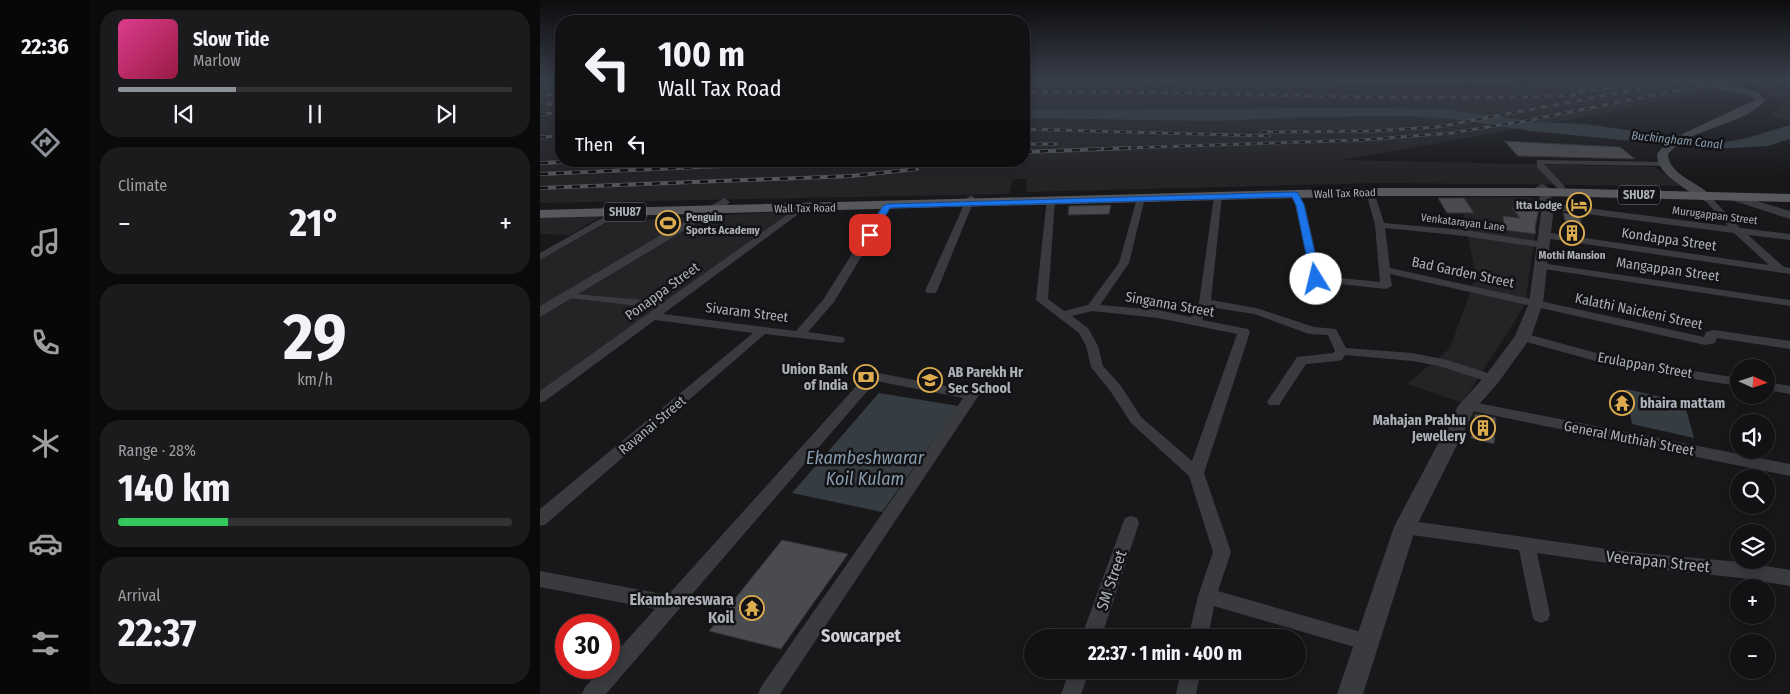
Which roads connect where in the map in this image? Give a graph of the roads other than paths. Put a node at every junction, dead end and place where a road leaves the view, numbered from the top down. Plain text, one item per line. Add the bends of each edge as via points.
1 (1741, 110) edge
2 (1752, 110) edge
3 (1675, 149) junction
4 (1665, 164) junction
5 (1698, 190) junction
6 (1370, 192) junction
7 (1790, 192) edge
8 (1549, 193) junction
9 (1295, 195) junction
10 (1218, 196) junction
11 (1142, 198) junction
12 (1732, 198) junction
13 (1783, 198) edge
14 (969, 200) junction
15 (1050, 200) junction
16 (724, 202) junction
17 (887, 206) junction
18 (1790, 207) edge
19 (540, 208) edge
20 (800, 208) junction
21 (710, 210) junction
22 (618, 212) junction
23 (540, 214) edge
24 (1790, 215) edge
25 (1380, 225) junction
26 (1738, 231) junction
27 (1790, 237) edge
28 (1544, 240) junction
29 (540, 256) edge
30 (1542, 266) junction
31 (1384, 270) junction
32 (1785, 270) edge
33 (1790, 277) edge
34 (931, 291) dead end
35 (569, 295) junction
36 (1790, 302) edge
37 (1205, 303) junction
38 (1536, 303) junction
39 (666, 306) junction
40 (1092, 308) junction
41 (540, 312) edge
42 (1062, 315) junction
43 (652, 316) junction
44 (1194, 323) junction
45 (763, 330) junction
46 (800, 334) junction
47 (1523, 337) junction
48 (839, 340) dead end
49 (1790, 345) edge
50 (1341, 352) junction
51 (1492, 379) junction
52 (1730, 381) edge
53 (1775, 388) edge
54 (1790, 390) edge
55 (540, 398) edge
56 (1274, 402) dead end
57 (1467, 406) junction
58 (1790, 470) edge
59 (1196, 473) junction
60 (540, 519) edge
61 (1131, 523) dead end
62 (1405, 527) junction
63 (1526, 544) junction
64 (1790, 578) edge
65 (540, 579) edge
66 (1207, 596) junction
67 (672, 604) junction
68 (1541, 614) dead end
69 (1094, 629) edge
70 (1200, 629) edge
71 (1368, 642) junction
72 (1077, 679) edge
73 (1189, 679) edge
74 (592, 694) edge
75 (768, 694) edge
76 (1071, 694) edge
77 (1186, 694) edge
78 (1350, 694) edge

1 - 3 main road via 1688,136
2 - 3 main road
3 - 4 main road via 1662,155
3 - 5 main road via 1676,164
4 - 5 main road
4 - 8 street via 1540,164
5 - 7 main road, Wall Tax Road / SHU87
5 - 8 main road, Wall Tax Road / SHU87
5 - 12 main road, Wall Tax Road / SHU87
5 - 26 street
6 - 8 main road, Wall Tax Road / SHU87
6 - 9 main road, Wall Tax Road / SHU87
6 - 25 street
8 - 14 main road, Wall Tax Road / SHU87 via 1394,185
8 - 26 street, Murugappan Street
8 - 28 street
9 - 10 main road, Wall Tax Road / SHU87
9 - 31 street via 1300,205 1315,279 1387,286
10 - 11 main road, Wall Tax Road / SHU87
10 - 37 street
11 - 15 main road, Wall Tax Road / SHU87
11 - 40 street via 1124,263
12 - 13 main road, Wall Tax Road / SHU87
12 - 24 street
13 - 18 street
14 - 15 main road, Wall Tax Road / SHU87
14 - 16 main road, Wall Tax Road / SHU87
14 - 17 main road, Wall Tax Road / SHU87
14 - 34 street
15 - 42 street via 1042,300
16 - 19 main road, Wall Tax Road / SHU87
16 - 21 street
17 - 20 main road, Wall Tax Road / SHU87
17 - 46 street via 828,302
20 - 21 main road, Wall Tax Road / SHU87
20 - 39 street, Ponappa Street
21 - 22 main road, Wall Tax Road / SHU87
21 - 35 street
22 - 23 main road, Wall Tax Road / SHU87
22 - 29 street
25 - 28 street, Venkatarayan Lane
25 - 31 street
26 - 27 street, Murugappan Street
26 - 32 street
28 - 30 street
28 - 32 street, Kondappa Street
30 - 36 street, Mangappan Street
30 - 38 street
31 - 38 street, Bad Garden Street
32 - 33 street
35 - 39 street
35 - 41 street
37 - 44 street
37 - 50 street via 1256,311 1314,331 1332,332
38 - 47 street
38 - 49 street, Kalathi Naickeni Street via 1705,341 1711,340 1710,335 1714,334
39 - 43 street, Ponappa Street
40 - 42 street, Singanna Street
40 - 44 street, Singanna Street via 1158,314
42 - 59 street via 1084,331 1097,367 1136,420
43 - 45 street, Sivaram Street
43 - 55 street, Ponappa Street
44 - 59 street, Singanna Street via 1244,332
45 - 46 street, Sivaram Street
45 - 60 street, Ravanai Street
46 - 48 street, Sivaram Street
47 - 51 street
47 - 52 street, Erulappan Street via 1622,364
50 - 51 street via 1442,363
50 - 56 street via 1337,357 1302,360
51 - 57 street
53 - 54 street
57 - 58 street, General Muthiah Street
57 - 62 street
59 - 66 street via 1222,552
61 - 69 street, SM Street
62 - 63 street, Veerapan Street
62 - 71 street
63 - 64 street, Veerapan Street
63 - 68 street
65 - 67 street
66 - 70 street
66 - 71 street
67 - 74 street
67 - 75 street via 873,376 972,395
71 - 78 street
72 - 76 street
73 - 77 street

